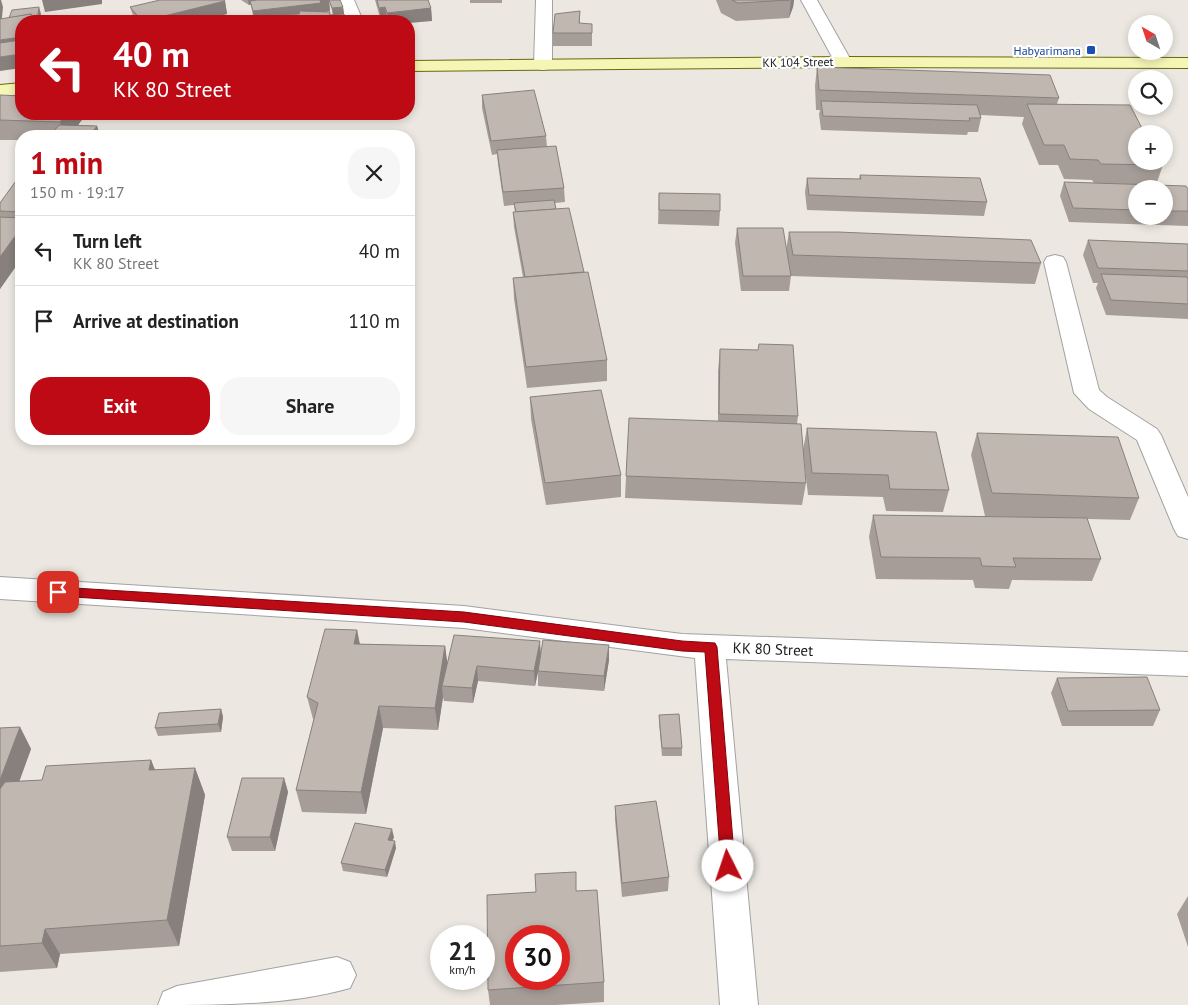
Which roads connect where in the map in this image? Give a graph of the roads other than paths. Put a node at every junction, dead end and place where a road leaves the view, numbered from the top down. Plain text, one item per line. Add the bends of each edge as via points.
1 (346, 0) edge
2 (544, 0) edge
3 (809, 0) edge
4 (352, 15) edge
5 (843, 62) junction
6 (1188, 63) edge
7 (543, 65) junction
8 (415, 66) edge
9 (15, 90) edge
10 (0, 91) edge
11 (1055, 262) dead end
12 (1188, 530) edge
13 (0, 588) edge
14 (710, 647) junction
15 (1188, 664) edge
16 (338, 975) dead end
17 (177, 1005) edge
18 (739, 1005) edge

1 - 4 street
2 - 7 street
3 - 5 street
5 - 6 street, KK 104 Street
5 - 7 street, KK 104 Street
7 - 8 street, KK 104 Street
9 - 10 street
11 - 12 street via 1087,393 1148,435
13 - 14 street, KK 80 Street via 464,617
14 - 15 street, KK 80 Street
14 - 18 street
16 - 17 street

